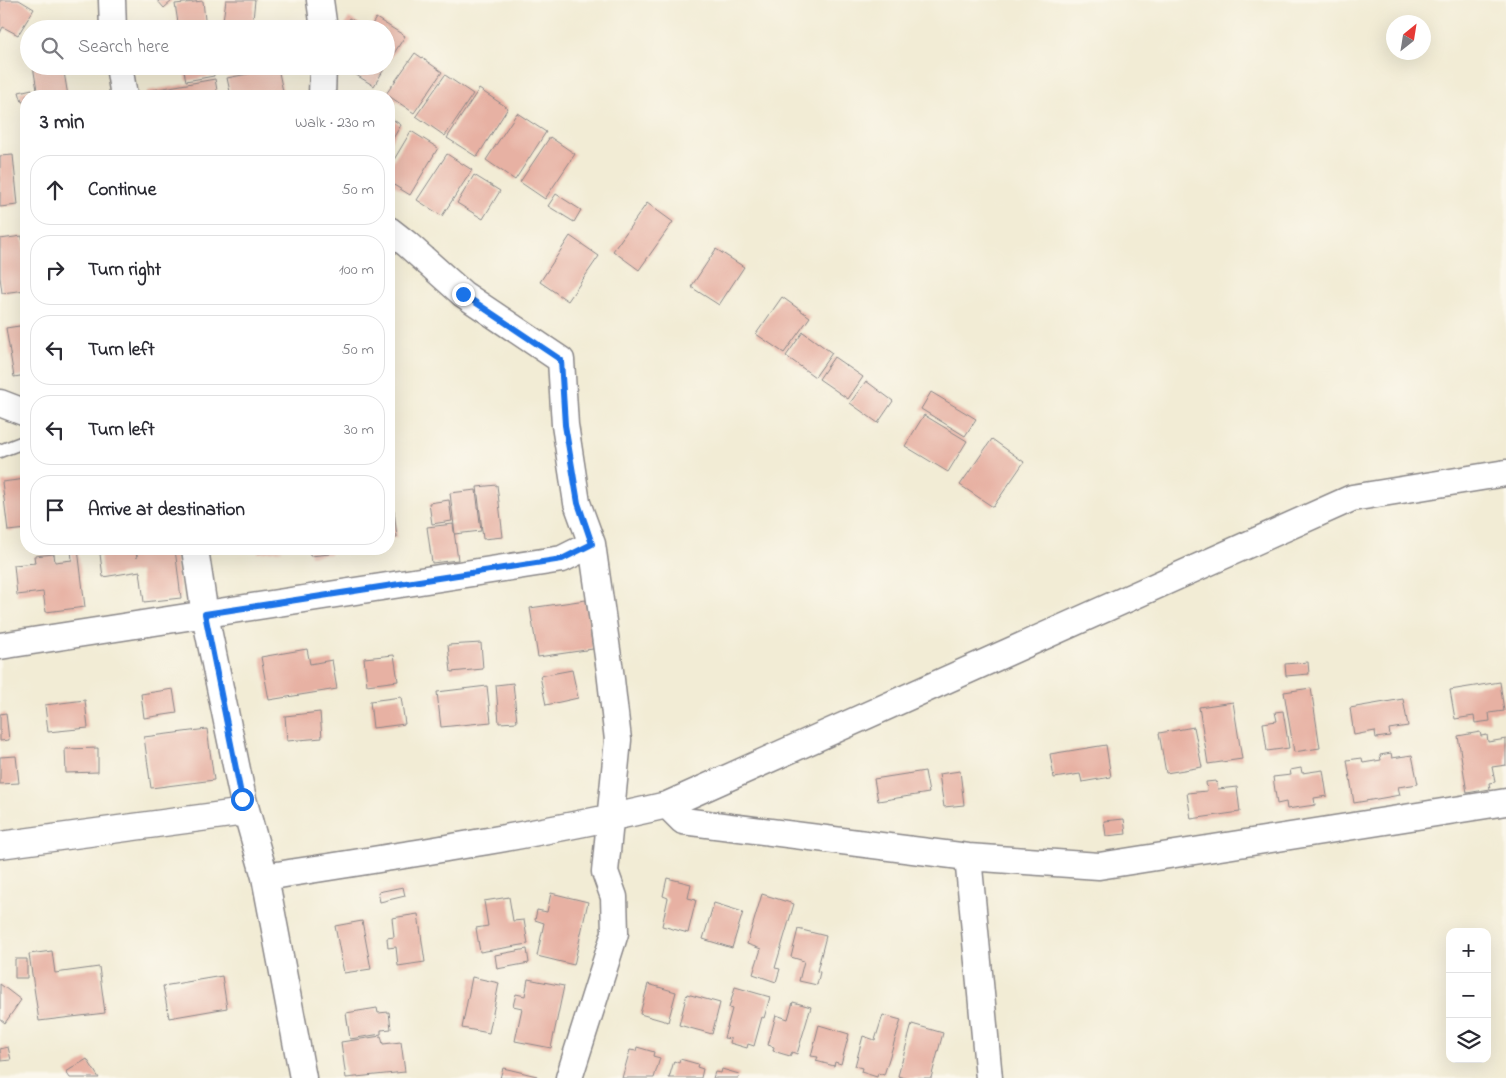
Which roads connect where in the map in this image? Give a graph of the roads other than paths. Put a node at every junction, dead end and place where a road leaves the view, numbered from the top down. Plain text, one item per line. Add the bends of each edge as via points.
1 (112, 0) edge
2 (320, 0) edge
3 (113, 20) edge
4 (323, 20) edge
5 (120, 75) edge
6 (323, 75) edge
7 (123, 90) edge
8 (322, 90) edge
9 (395, 235) edge
10 (0, 403) edge
11 (20, 411) edge
12 (20, 443) edge
13 (0, 451) edge
14 (1506, 473) edge
15 (592, 544) junction
16 (196, 555) edge
17 (205, 614) junction
18 (0, 646) edge
19 (1506, 802) edge
20 (667, 805) junction
21 (245, 812) junction
22 (609, 818) junction
23 (0, 845) edge
24 (968, 857) junction
25 (265, 877) junction
26 (303, 1078) edge
27 (570, 1078) edge
28 (989, 1078) edge

1 - 3 street
2 - 4 street
5 - 7 street
6 - 8 street
9 - 15 street via 463,294 561,360 565,425 578,503
10 - 11 street
12 - 13 lane
14 - 20 street via 1352,498
15 - 17 street via 562,559
15 - 22 street via 618,740
16 - 17 street
17 - 18 street
17 - 21 street
19 - 24 street via 1100,866
20 - 22 street
20 - 24 street via 683,821
21 - 23 street
21 - 25 street
22 - 25 street
22 - 27 street via 605,872 614,897 615,932
24 - 28 street
25 - 26 street

